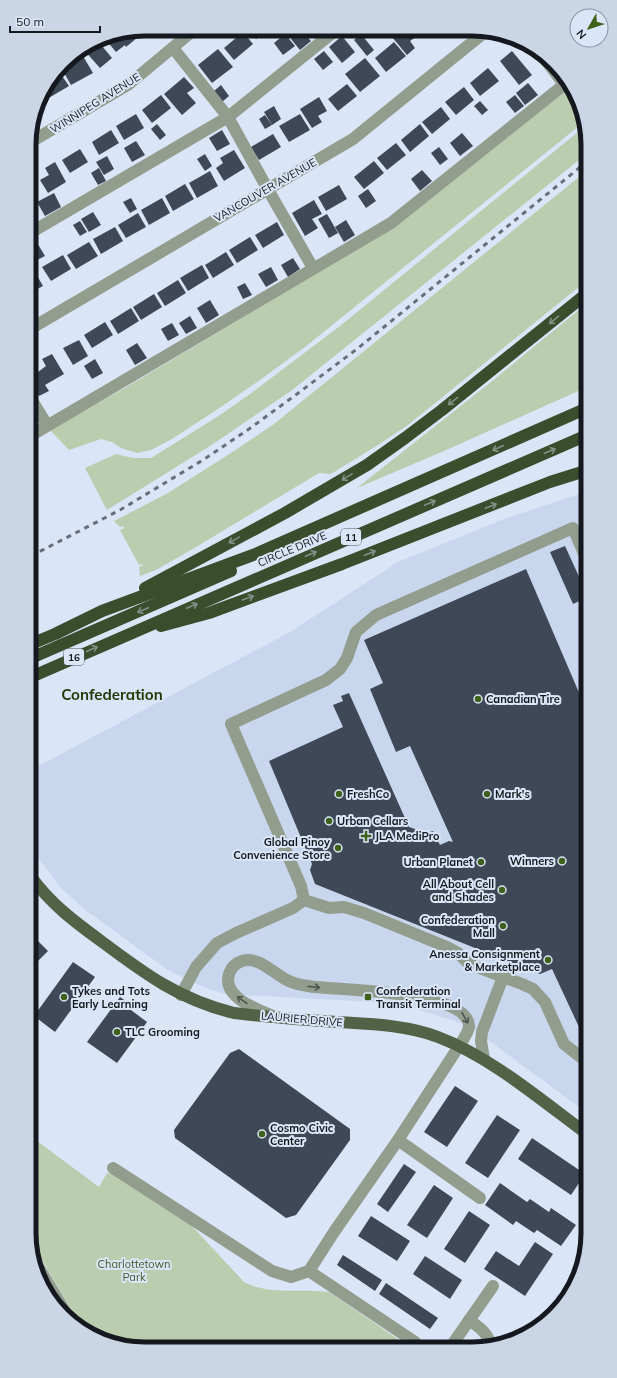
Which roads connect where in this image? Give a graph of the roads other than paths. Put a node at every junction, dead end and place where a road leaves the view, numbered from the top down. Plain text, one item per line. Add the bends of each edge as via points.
1 (187, 36) edge
2 (329, 36) edge
3 (480, 36) edge
4 (173, 48) junction
5 (563, 85) edge
6 (228, 117) junction
7 (36, 139) edge
8 (267, 188) junction
9 (36, 229) edge
10 (314, 268) junction
11 (581, 298) edge
12 (36, 325) edge
13 (36, 407) edge
14 (581, 411) edge
15 (47, 425) junction
16 (36, 432) edge
17 (581, 438) edge
18 (581, 465) edge
19 (581, 472) edge
20 (550, 482) junction
21 (581, 545) edge
22 (253, 555) junction
23 (102, 611) junction
24 (117, 638) junction
25 (36, 642) edge
26 (36, 656) edge
27 (36, 674) edge
28 (36, 883) edge
29 (304, 900) junction
30 (504, 977) junction
31 (181, 995) junction
32 (276, 1018) junction
33 (460, 1046) junction
34 (581, 1057) edge
35 (484, 1059) junction
36 (581, 1130) edge
37 (398, 1140) junction
38 (113, 1168) dead end
39 (480, 1198) dead end
40 (310, 1271) junction
41 (492, 1286) dead end
42 (469, 1320) junction
43 (490, 1340) edge
44 (415, 1342) edge
45 (454, 1342) dead end

1 - 4 street, WINNIPEG AVENUE
2 - 6 street
3 - 8 street, VANCOUVER AVENUE via 353,139
4 - 6 street
4 - 7 street, WINNIPEG AVENUE via 129,84
5 - 10 street via 391,223
6 - 8 street
6 - 9 street
8 - 10 street
8 - 12 street, VANCOUVER AVENUE
10 - 15 street
11 -> 23 highway via 448,405 367,464 285,513
13 - 15 street
14 -> 22 highway, CIRCLE DRIVE / 11
15 - 16 street
24 -> 17 highway, CIRCLE DRIVE / 11
18 - 20 highway
19 - 20 highway
24 -> 20 highway via 208,613 342,564
21 - 29 street via 573,528 376,615 356,632 347,658 340,669 326,680 231,724 301,886
22 - 23 highway, CIRCLE DRIVE / 11
22 -> 26 highway via 232,571
23 - 25 highway, CIRCLE DRIVE / 11
27 -> 24 highway, CIRCLE DRIVE / 16
28 - 31 main road, LAURIER DRIVE via 53,903 79,925 136,967
29 - 30 street via 329,908 344,907 364,913 447,947 469,964
29 - 31 street via 217,943 196,968
30 - 34 street via 539,994 564,1044
30 - 35 street via 482,1032
31 - 32 main road, LAURIER DRIVE via 206,1006 234,1013
32 - 33 main road, LAURIER DRIVE via 401,1028 437,1036
32 -> 33 street via 247,1004 234,994 229,987 228,979 234,965 250,960 259,962 286,980 299,985 411,995 452,1006 466,1018 469,1026
33 - 35 main road, LAURIER DRIVE
33 - 37 street
35 - 36 main road, LAURIER DRIVE
37 - 39 street
37 - 40 street
38 - 40 street via 272,1271 291,1277
40 - 44 street
41 - 42 street
42 - 43 street via 484,1330
42 - 45 street

